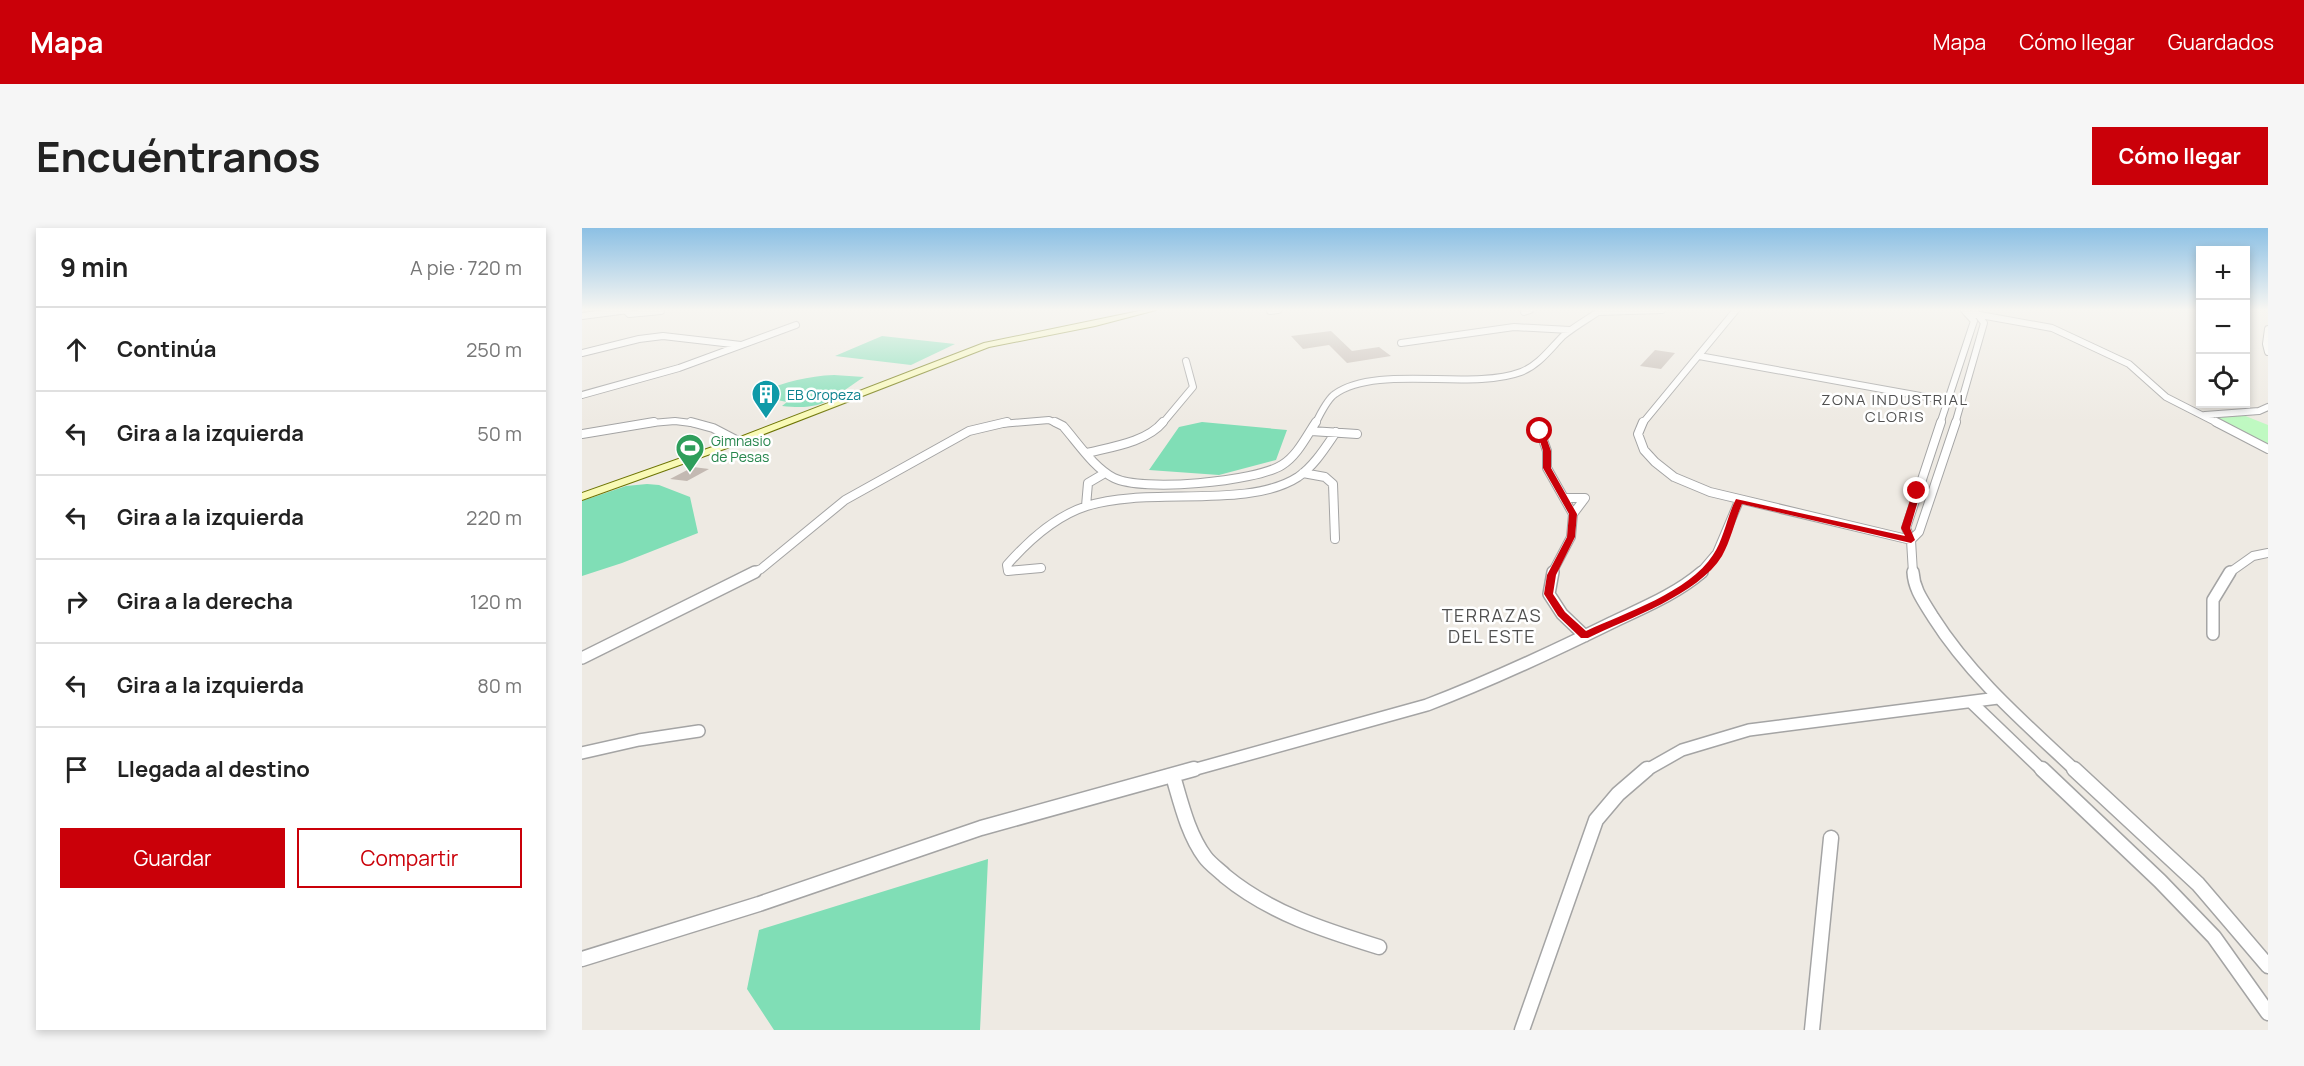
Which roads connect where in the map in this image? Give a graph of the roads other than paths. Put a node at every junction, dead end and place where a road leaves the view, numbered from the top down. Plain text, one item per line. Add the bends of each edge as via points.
1 (605, 347) edge
2 (739, 347) edge
3 (981, 347) edge
4 (1553, 347) edge
5 (1705, 347) edge
6 (1965, 347) edge
7 (1978, 347) edge
8 (2094, 347) edge
9 (582, 353) edge
10 (1699, 356) junction
11 (1186, 361) dead end
12 (582, 395) edge
13 (1948, 401) junction
14 (2268, 407) edge
15 (2205, 415) junction
16 (1311, 430) junction
17 (1540, 431) dead end
18 (1336, 432) junction
19 (582, 434) edge
20 (1357, 434) dead end
21 (738, 441) junction
22 (2268, 449) edge
23 (1087, 453) junction
24 (1105, 473) junction
25 (1303, 473) junction
26 (582, 497) edge
27 (1564, 498) junction
28 (1739, 501) junction
29 (1086, 506) junction
30 (1573, 514) junction
31 (1335, 539) dead end
32 (1911, 540) junction
33 (2268, 553) edge
34 (1041, 568) dead end
35 (2213, 634) dead end
36 (1585, 636) junction
37 (582, 657) edge
38 (1998, 698) junction
39 (1971, 702) junction
40 (699, 731) dead end
41 (582, 753) edge
42 (1173, 776) junction
43 (1831, 838) dead end
44 (1379, 947) dead end
45 (582, 959) edge
46 (2268, 966) edge
47 (2268, 1013) edge
48 (1522, 1030) edge
49 (1812, 1030) edge

1 - 9 street
2 - 12 street
3 - 21 street
4 - 16 street via 1536,365 1514,375 1372,382 1341,390 1334,394
5 - 10 street
6 - 13 street
7 - 32 street via 1919,532
8 - 15 street via 2129,364 2166,397
10 - 13 street
10 - 28 street via 1645,418 1638,434 1644,450 1674,477
11 - 23 street via 1192,387 1158,429 1129,442
13 - 32 street via 1906,528
14 - 15 street
15 - 22 street
16 - 18 street
16 - 24 street via 1295,454 1281,466 1240,479 1170,485 1117,480
17 - 27 street via 1547,451 1547,468
18 - 20 street
18 - 25 street
19 - 21 street via 683,422 706,425
21 - 26 street
23 - 24 street
23 - 37 street via 1063,426 1049,420 1009,422 969,431 845,500 761,569
24 - 29 street via 1088,483
25 - 29 street via 1264,490
25 - 31 street via 1325,477 1333,484
27 - 30 street
27 - 30 street via 1585,498
28 - 32 street
28 - 36 street via 1718,555 1705,570 1676,592
29 - 34 street via 1043,531 1007,566 1008,571
30 - 36 street via 1571,537 1551,575 1549,594 1562,614
32 - 38 street via 1914,586 1949,642
33 - 35 street via 2253,556 2231,570 2213,600
36 - 42 street via 1526,666 1427,705
38 - 39 street
38 - 46 street via 2198,884
39 - 47 street via 2206,929
39 - 48 street via 1740,732 1664,758 1634,778 1596,820
40 - 41 street
42 - 44 street via 1186,820 1206,858 1232,882 1302,923
42 - 45 street via 981,828
43 - 49 street

